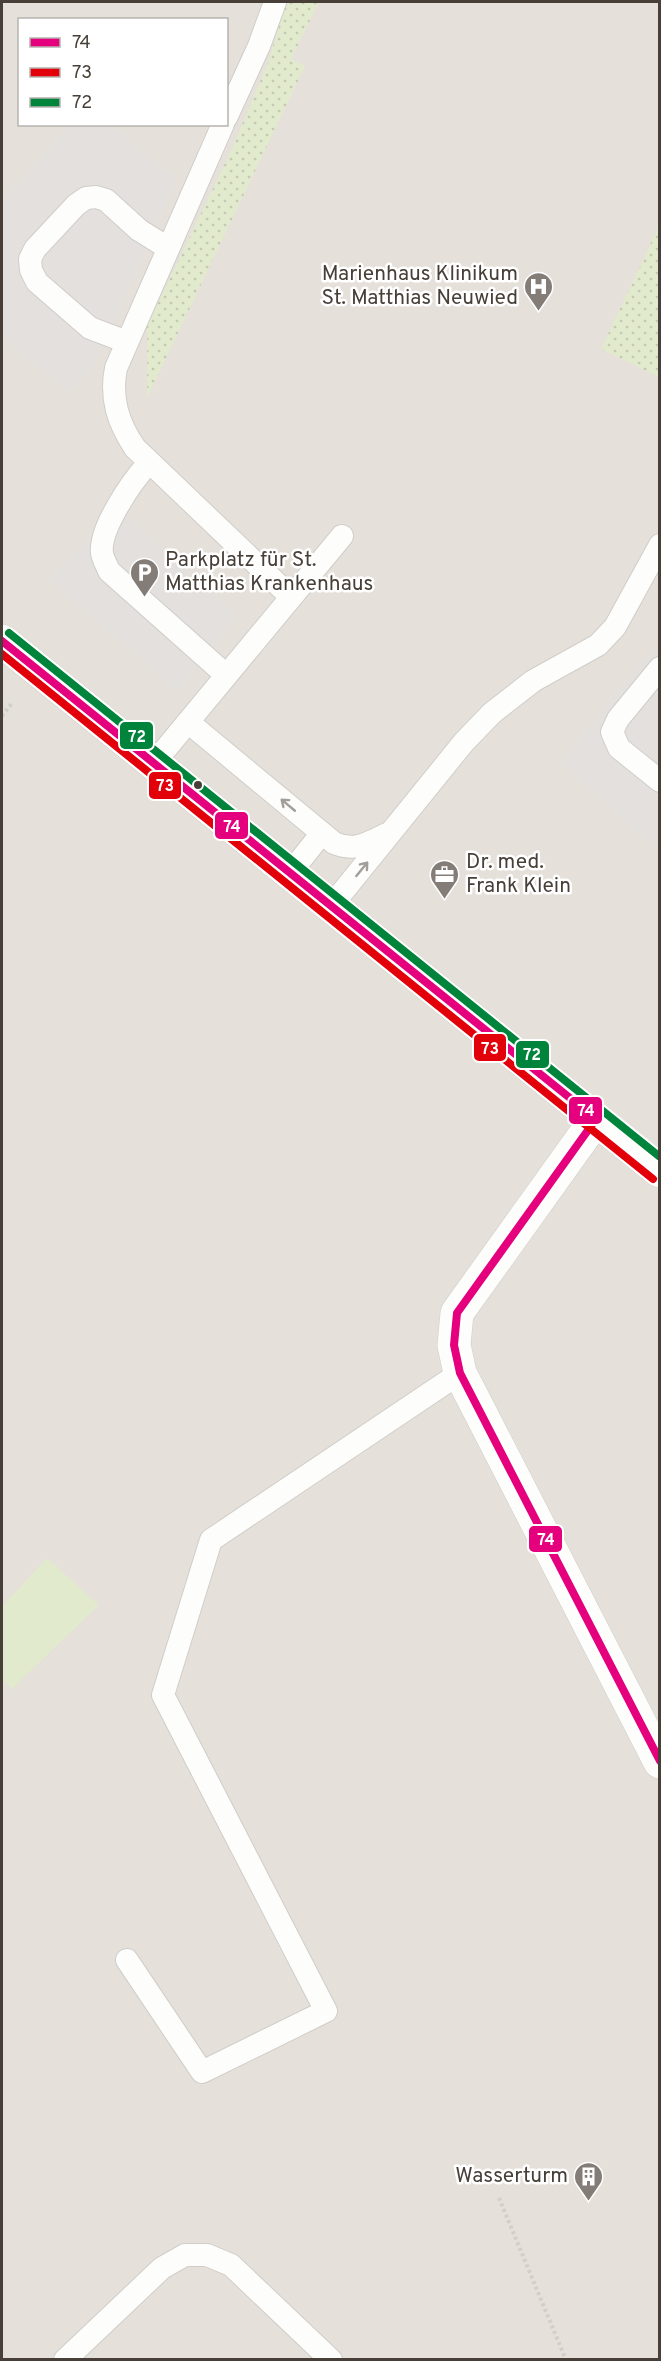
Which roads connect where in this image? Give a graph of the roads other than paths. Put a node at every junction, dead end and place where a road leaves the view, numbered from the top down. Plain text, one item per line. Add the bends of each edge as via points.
1 (275, 2) edge
2 (228, 114) edge
3 (222, 126) edge
4 (168, 248) junction
5 (127, 342) junction
6 (148, 464) junction
7 (342, 536) dead end
8 (660, 545) edge
9 (291, 597) junction
10 (2, 641) edge
11 (218, 667) junction
12 (660, 668) edge
13 (188, 722) junction
14 (154, 763) junction
15 (660, 782) edge
16 (392, 832) junction
17 (322, 833) junction
18 (291, 872) junction
19 (332, 905) junction
20 (596, 1119) junction
21 (660, 1171) edge
22 (460, 1372) junction
23 (660, 1762) edge
24 (127, 1960) dead end
25 (65, 2360) edge
26 (331, 2360) edge

1 - 2 lane
3 - 4 lane
4 - 5 lane
4 - 5 lane via 139,230 106,200 96,197 76,205 30,259 37,282 90,328
5 - 6 lane via 116,368 113,397 124,432
6 - 9 lane
6 - 11 lane via 124,492 103,543 105,562 109,571
7 - 9 lane
8 - 16 lane via 628,606 598,645 533,681 492,712
9 - 11 lane
10 - 14 street
11 - 13 lane
12 - 15 lane via 612,732 619,748
13 - 14 lane
17 -> 13 lane
14 - 18 street
16 - 17 lane via 346,848
19 -> 16 lane
17 - 18 lane
18 - 19 street
19 - 20 street
20 - 21 street
20 - 22 street via 457,1313 454,1345
22 - 23 street
22 - 24 lane via 212,1540 163,1695 326,2012 202,2072
25 - 26 lane via 162,2268 185,2255 207,2255 231,2265

